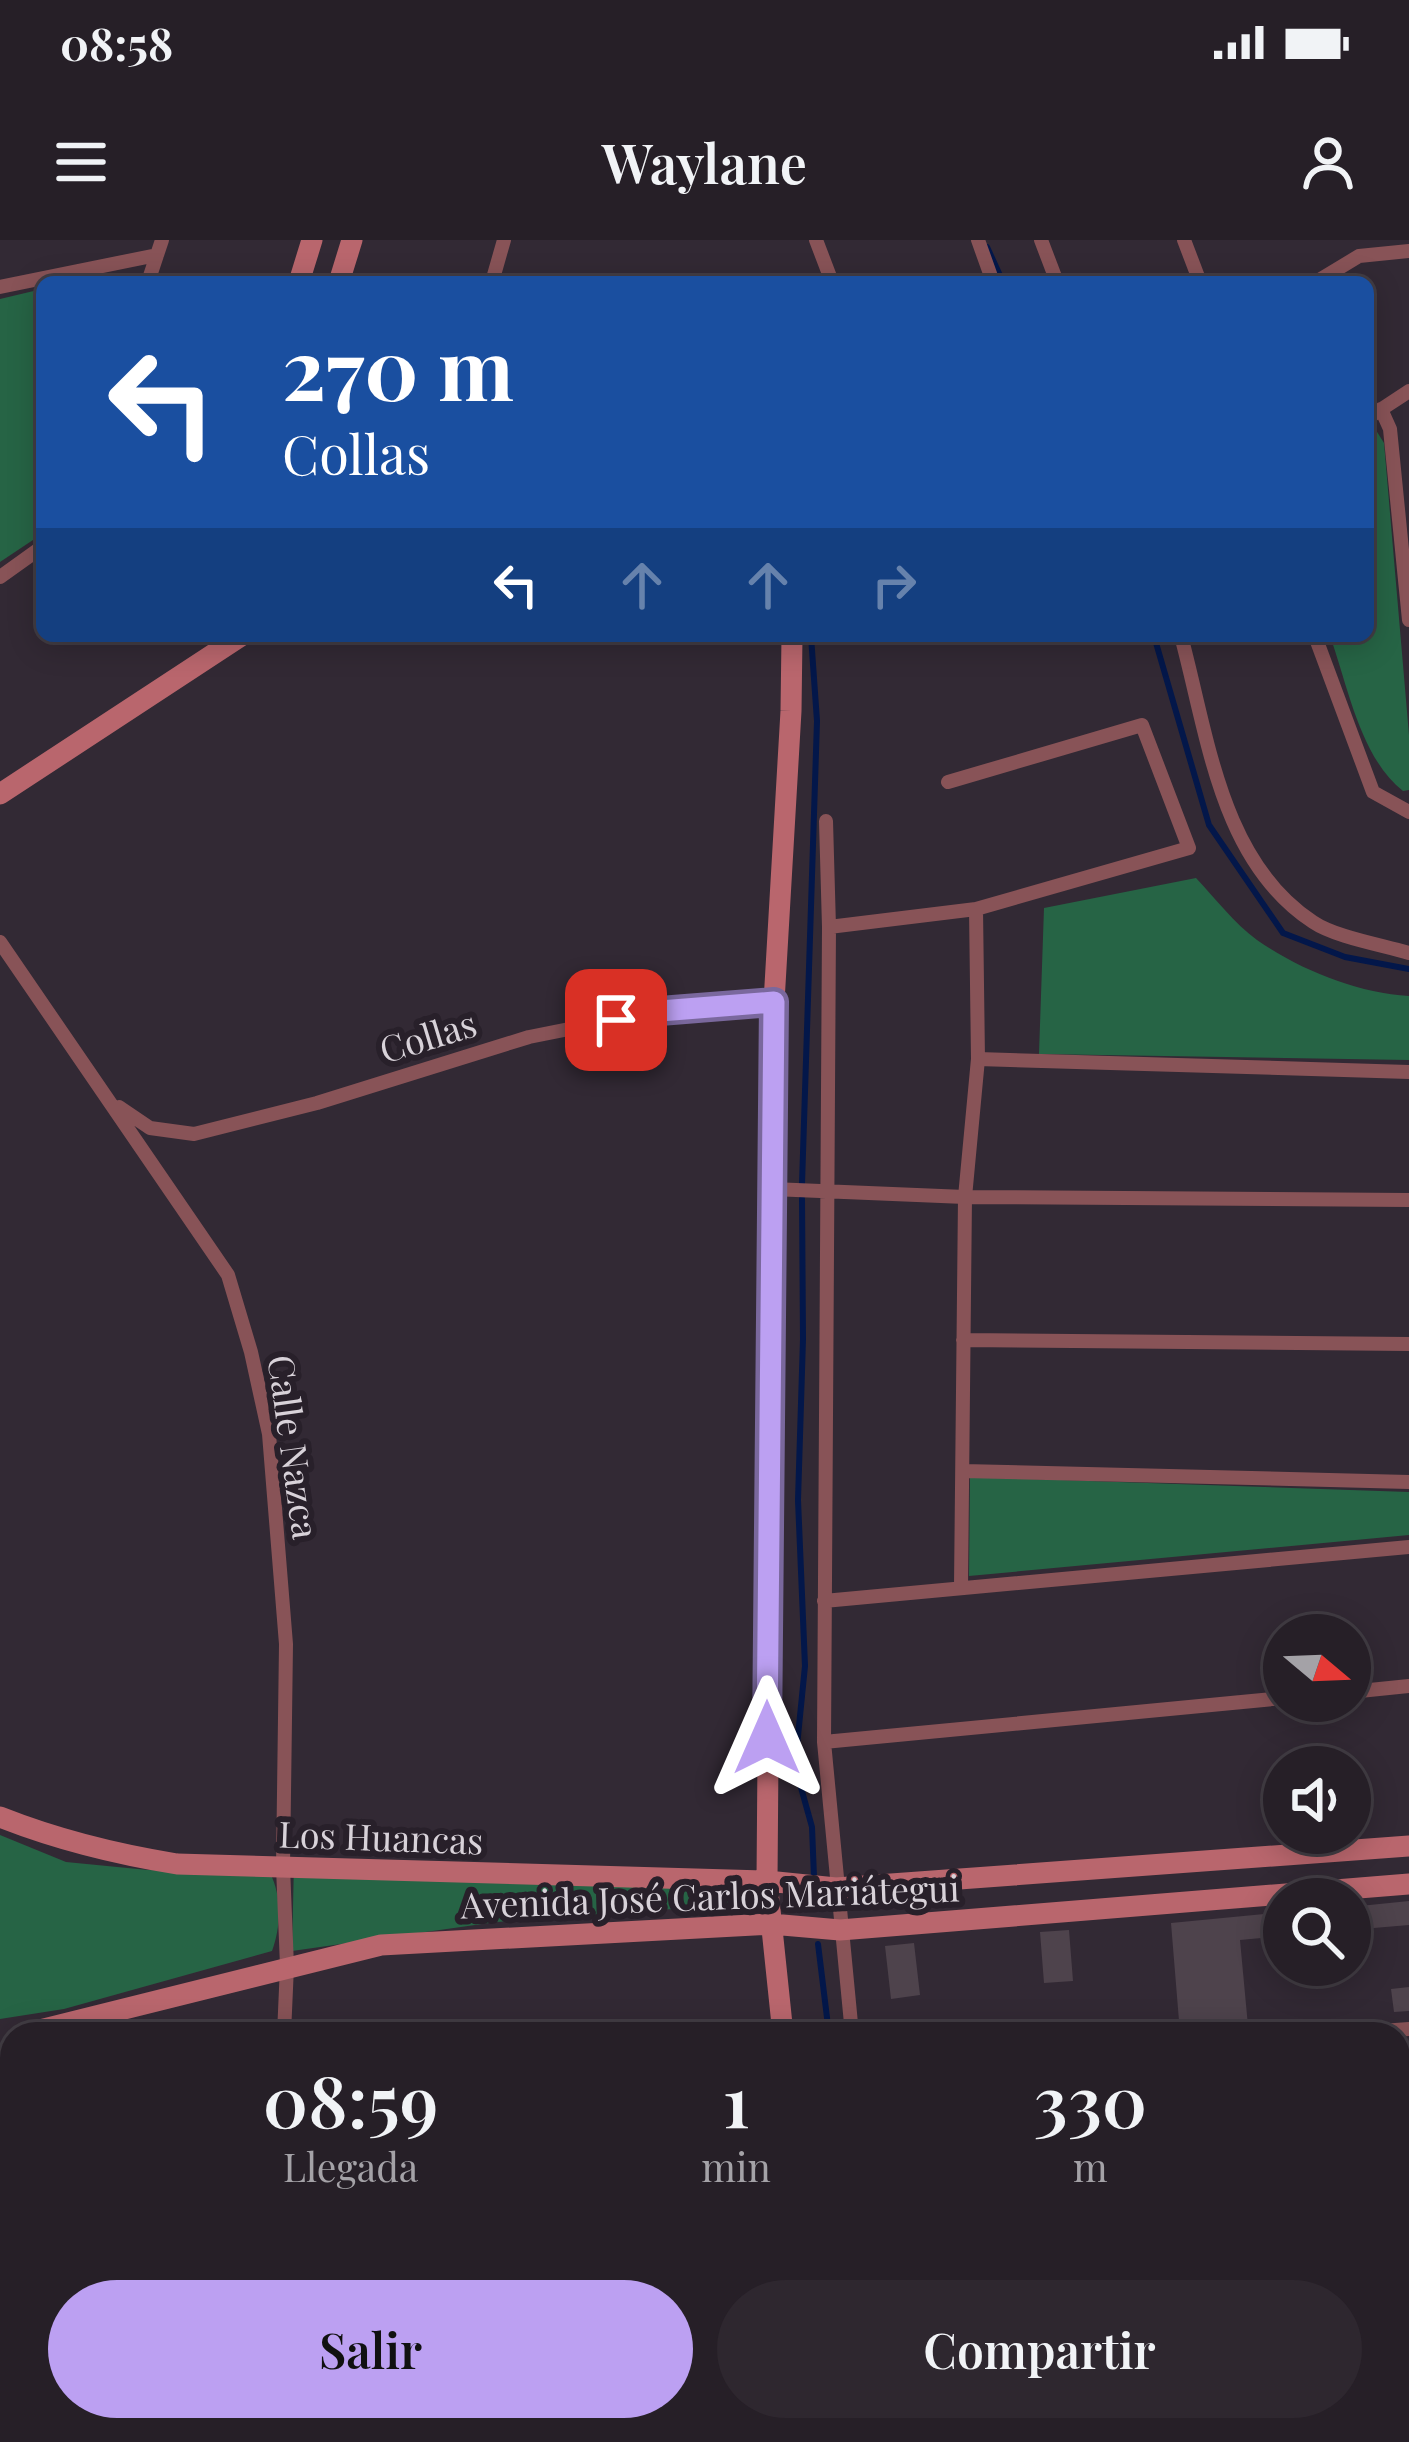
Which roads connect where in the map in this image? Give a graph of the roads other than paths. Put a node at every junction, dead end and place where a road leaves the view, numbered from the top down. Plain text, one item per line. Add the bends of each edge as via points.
1 (312, 240) edge
2 (352, 240) edge
3 (504, 240) edge
4 (816, 240) edge
5 (978, 240) edge
6 (1041, 240) edge
7 (1184, 240) edge
8 (159, 247) edge
9 (1359, 248) edge
10 (1409, 251) edge
11 (41, 276) edge
12 (150, 276) edge
13 (300, 276) edge
14 (341, 276) edge
15 (494, 276) edge
16 (830, 276) edge
17 (991, 276) edge
18 (1055, 276) edge
19 (1198, 276) edge
20 (1324, 276) edge
21 (36, 277) edge
22 (0, 286) edge
23 (1409, 391) edge
24 (1375, 413) edge
25 (36, 551) edge
26 (0, 577) edge
27 (1409, 620) edge
28 (792, 642) edge
29 (1183, 642) edge
30 (1317, 642) edge
31 (214, 643) edge
32 (948, 782) dead end
33 (0, 794) edge
34 (1409, 812) edge
35 (826, 821) dead end
36 (976, 909) junction
37 (829, 927) junction
38 (0, 942) edge
39 (1409, 953) edge
40 (774, 1002) junction
41 (978, 1059) junction
42 (1409, 1072) edge
43 (110, 1101) junction
44 (772, 1190) junction
45 (826, 1192) junction
46 (965, 1197) junction
47 (1409, 1200) edge
48 (963, 1340) junction
49 (1409, 1344) edge
50 (963, 1471) junction
51 (1409, 1482) edge
52 (1409, 1547) edge
53 (961, 1586) junction
54 (824, 1600) junction
55 (1409, 1686) edge
56 (1371, 1689) edge
57 (1263, 1700) edge
58 (824, 1742) junction
59 (0, 1817) edge
60 (1409, 1846) edge
61 (283, 1867) junction
62 (766, 1881) junction
63 (1409, 1884) edge
64 (836, 1888) junction
65 (771, 1924) junction
66 (840, 1930) junction
67 (287, 1966) junction
68 (70, 2022) edge
69 (285, 2022) edge
70 (782, 2022) edge
71 (851, 2022) edge

1 - 13 main road
2 - 14 main road
3 - 15 street
4 - 16 street
5 - 17 street
6 - 18 street
7 - 19 street
8 - 11 street
8 - 12 street
9 - 10 street
9 - 20 street
21 - 22 street
23 - 24 street
24 - 27 street via 1390,429
25 - 26 street
28 - 40 main road
29 - 39 street via 1231,823 1262,874 1314,923
30 - 34 street via 1373,792
31 - 33 main road
32 - 36 street via 1142,725 1189,848
35 - 37 street
36 - 37 street
36 - 41 street
37 - 45 street
38 - 43 street, Calle Nazca
40 - 43 street, Collas via 660,1011 529,1037 194,1134 149,1128
40 - 44 main road
41 - 42 street
41 - 46 street
43 - 61 street, Calle Nazca via 228,1275 251,1352 269,1434 286,1644
44 - 45 street
44 - 62 main road
45 - 46 street
45 - 54 street
46 - 47 street
46 - 48 street
48 - 49 street
48 - 50 street
50 - 51 street
50 - 53 street
52 - 53 street
53 - 54 street
54 - 58 street
55 - 56 street
57 - 58 street
58 - 64 street
59 - 61 main road, Los Huancas via 115,1855
60 - 64 main road, Avenida José Carlos Mariátegui
61 - 62 main road, Los Huancas
61 - 67 street, Calle Nazca
62 - 64 main road, Avenida José Carlos Mariátegui
62 - 65 main road
63 - 66 main road, Avenida José Carlos Mariátegui
64 - 66 street
65 - 66 main road, Avenida José Carlos Mariátegui
65 - 67 main road, Avenida José Carlos Mariátegui via 381,1945
65 - 70 main road
66 - 71 street
67 - 68 main road, Avenida José Carlos Mariátegui
67 - 69 street, Calle Nazca

